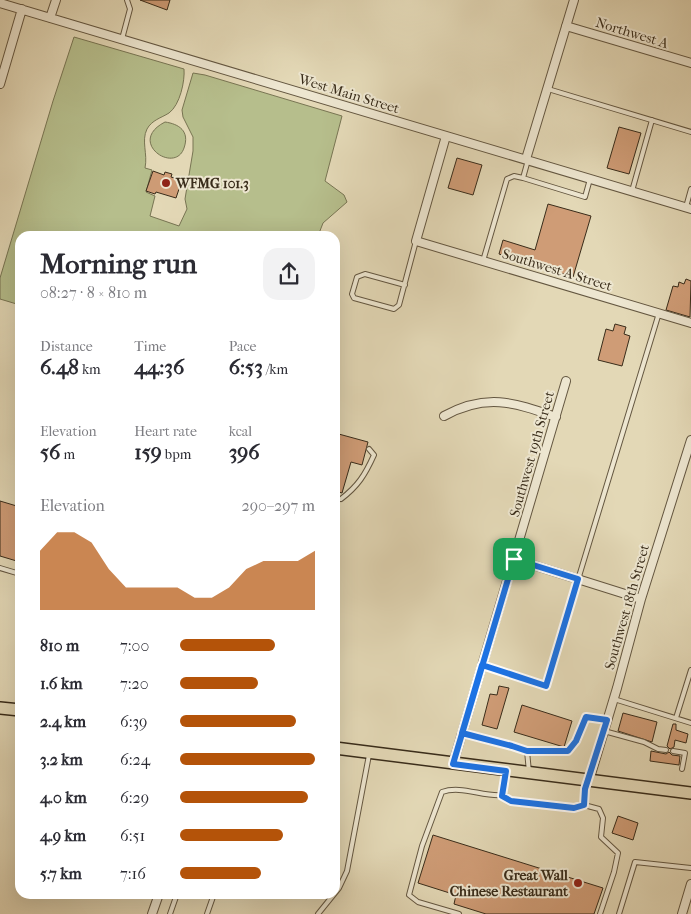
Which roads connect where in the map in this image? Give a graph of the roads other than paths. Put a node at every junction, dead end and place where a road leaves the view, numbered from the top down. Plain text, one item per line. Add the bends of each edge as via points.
1 (56, 0) edge
2 (127, 0) edge
3 (574, 0) edge
4 (0, 3) edge
5 (22, 9) junction
6 (50, 18) junction
7 (566, 26) junction
8 (122, 39) junction
9 (691, 63) edge
10 (0, 84) edge
11 (548, 89) junction
12 (652, 120) junction
13 (691, 132) edge
14 (446, 136) junction
15 (527, 160) junction
16 (523, 178) junction
17 (590, 178) junction
18 (691, 190) edge
19 (632, 191) junction
20 (688, 208) edge
21 (416, 241) junction
22 (483, 261) junction
23 (404, 285) junction
24 (659, 313) junction
25 (691, 323) edge
26 (566, 381) dead end
27 (444, 416) dead end
28 (556, 417) junction
29 (691, 440) edge
30 (368, 449) dead end
31 (689, 457) edge
32 (341, 499) dead end
33 (514, 559) junction
34 (0, 568) edge
35 (15, 572) edge
36 (578, 579) junction
37 (641, 599) junction
38 (482, 665) junction
39 (691, 670) edge
40 (614, 699) junction
41 (0, 708) edge
42 (15, 710) edge
43 (676, 718) junction
44 (607, 720) junction
45 (691, 722) edge
46 (604, 731) junction
47 (462, 733) junction
48 (340, 749) edge
49 (666, 750) dead end
50 (527, 751) junction
51 (673, 751) dead end
52 (369, 753) junction
53 (453, 764) junction
54 (682, 769) dead end
55 (506, 771) junction
56 (529, 774) junction
57 (589, 781) junction
58 (691, 792) edge
59 (502, 796) junction
60 (584, 805) junction
61 (691, 868) edge
62 (691, 884) edge
63 (340, 886) edge
64 (157, 899) edge
65 (175, 899) edge
66 (212, 899) edge
67 (330, 899) edge
68 (152, 914) edge
69 (170, 914) edge
70 (207, 914) edge
71 (318, 914) edge
72 (459, 914) edge
73 (600, 914) edge
74 (619, 914) edge
75 (682, 914) edge

1 - 6 street
2 - 8 lane via 130,9
3 - 7 street
4 - 5 street, West Main Street
5 - 6 street, West Main Street
5 - 10 street
6 - 8 street, West Main Street
7 - 9 street, Northwest A
7 - 11 street
8 - 14 street, West Main Street
11 - 12 lane
11 - 15 street
12 - 13 lane
12 - 19 lane
14 - 15 street, West Main Street
14 - 21 street
15 - 16 lane
15 - 17 street, West Main Street
16 - 17 lane via 585,197
16 - 22 lane via 514,176 507,179
17 - 19 street, West Main Street
18 - 20 lane
19 - 20 street, West Main Street
21 - 22 street, Southwest A Street
21 - 23 lane
22 - 24 street, Southwest A Street
23 - 23 lane via 399,305 394,308 354,298 352,294 357,277 365,274
24 - 25 street, Southwest A Street
24 - 36 lane
26 - 28 street, Southwest 19th Street
27 - 28 street via 460,407 492,400
28 - 33 street, Southwest 19th Street
29 - 31 street, Southwest 18th Street
30 - 32 lane via 374,455 363,479
31 - 37 street, Southwest 18th Street
33 - 36 street
33 - 38 street, Southwest 19th Street
34 - 35 lane
36 - 37 street
36 - 38 lane via 546,686
37 - 40 street, Southwest 18th Street
38 - 47 street, Southwest 19th Street
39 - 43 lane
40 - 43 lane
40 - 44 street, Southwest 18th Street
41 - 42 main road
43 - 45 lane
44 - 46 street, Southwest 18th Street
44 - 50 lane via 586,717 568,751
46 - 49 lane
46 - 57 street, Southwest 18th Street
47 - 50 lane
47 - 53 street, Southwest 19th Street
48 - 52 main road
50 - 56 lane
51 - 54 lane via 685,753
52 - 53 main road
52 - 63 lane via 347,871
53 - 55 main road
55 - 56 main road
55 - 59 lane
56 - 57 main road
57 - 58 main road
57 - 60 lane
59 - 60 lane via 511,801 574,808
59 - 72 lane via 451,789 442,792 422,846 409,895 418,902
60 - 73 lane via 599,809 603,818 602,837 618,853
61 - 74 lane via 635,862
62 - 75 street
64 - 68 street
65 - 69 lane
66 - 70 lane
67 - 71 lane

